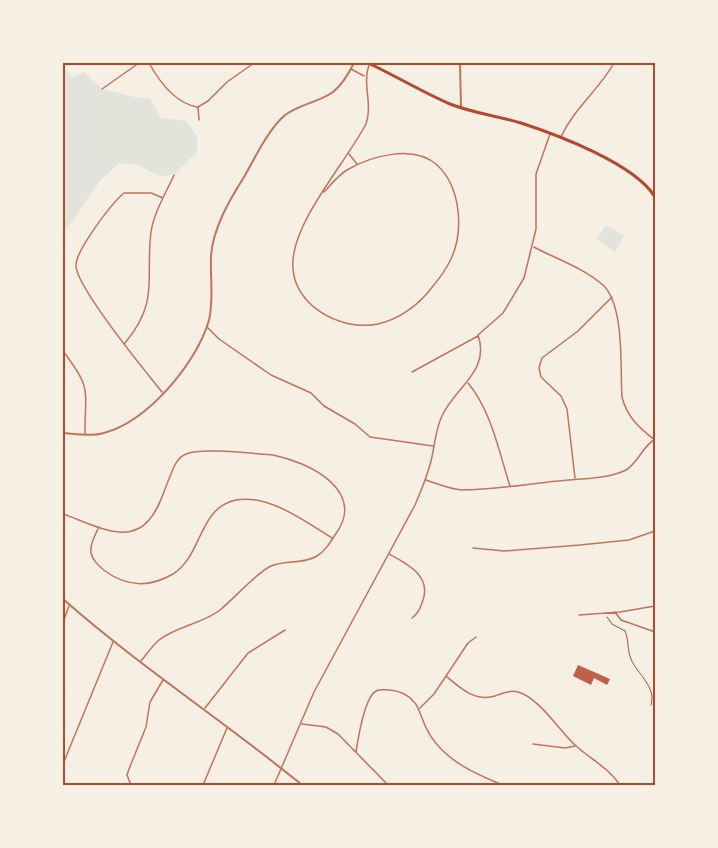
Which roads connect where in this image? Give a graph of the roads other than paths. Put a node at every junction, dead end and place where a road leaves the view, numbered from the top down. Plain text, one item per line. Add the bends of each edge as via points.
1 (139, 63) edge
2 (149, 63) edge
3 (254, 63) edge
4 (354, 63) edge
5 (369, 63) edge
6 (460, 63) edge
7 (614, 63) edge
8 (351, 69) junction
9 (365, 76) junction
10 (102, 88) dead end
11 (198, 107) junction
12 (462, 107) junction
13 (199, 120) dead end
14 (550, 134) junction
15 (561, 138) junction
16 (349, 154) junction
17 (358, 164) junction
18 (174, 175) dead end
19 (324, 192) junction
20 (655, 197) edge
21 (163, 198) junction
22 (533, 247) junction
23 (612, 297) junction
24 (206, 327) junction
25 (478, 335) junction
26 (125, 344) junction
27 (63, 351) edge
28 (412, 372) dead end
29 (468, 383) junction
30 (163, 393) junction
31 (63, 433) edge
32 (85, 434) junction
33 (655, 440) edge
34 (434, 446) junction
35 (575, 479) junction
36 (426, 480) junction
37 (510, 487) junction
38 (63, 514) edge
39 (99, 527) junction
40 (655, 531) edge
41 (333, 538) junction
42 (473, 548) dead end
43 (389, 554) junction
44 (63, 599) edge
45 (69, 605) junction
46 (655, 606) edge
47 (615, 612) junction
48 (579, 615) dead end
49 (412, 618) dead end
50 (63, 622) edge
51 (285, 630) dead end
52 (655, 632) edge
53 (476, 637) dead end
54 (113, 641) junction
55 (141, 661) junction
56 (446, 676) junction
57 (163, 679) junction
58 (204, 709) junction
59 (419, 709) junction
60 (302, 724) junction
61 (227, 727) junction
62 (533, 744) dead end
63 (576, 746) junction
64 (356, 752) junction
65 (63, 764) edge
66 (282, 768) junction
67 (131, 785) edge
68 (203, 785) edge
69 (274, 785) edge
70 (302, 785) edge
71 (388, 785) edge
72 (502, 785) edge
73 (620, 785) edge

1 - 10 street
2 - 11 street via 167,89
3 - 11 street
4 - 8 street
5 - 9 street
5 - 12 main road
6 - 12 street
7 - 15 street via 574,112
8 - 9 street
8 - 24 street via 332,93 297,107 279,122 230,200 213,241 212,298
9 - 16 street via 369,117
11 - 13 street
12 - 14 main road
14 - 15 main road
14 - 22 street via 536,174
15 - 20 main road via 619,165
16 - 17 street
16 - 19 street
17 - 19 street
17 - 19 street via 386,155 420,156 436,165 455,196 457,232 450,260 431,289 406,313 381,324 351,324 329,318 311,305 295,284 293,257 302,231
18 - 21 street
21 - 26 street via 151,231 147,310
21 - 26 street via 151,193 124,193 83,245 76,263 81,282
22 - 23 street via 597,280
22 - 25 street via 513,299
23 - 33 street via 618,318 625,410
23 - 35 street via 578,332 546,353 539,368 541,377 561,396 567,409
24 - 30 street via 191,357
24 - 34 street via 271,375 311,393 370,437
25 - 28 street
25 - 29 street via 478,365
26 - 30 street
27 - 32 street via 86,385
29 - 34 street via 448,404
29 - 37 street via 485,412
30 - 32 street via 148,409 122,425 105,433
31 - 32 street
33 - 35 street via 625,471
34 - 36 street
35 - 37 street
36 - 37 street via 462,490
36 - 43 street
38 - 39 street
39 - 41 street via 91,547 95,562 122,582 135,584 161,579 180,568 193,553 212,515 237,500 276,505
39 - 41 street via 118,532 145,524 176,463 184,454 195,451 285,458 312,469 336,486 343,499 344,515
40 - 42 street via 629,540 504,551
41 - 55 street via 325,550 311,559 266,569 214,614 160,639
43 - 49 street via 417,571 424,583 423,602
43 - 60 street via 314,692
44 - 45 street
45 - 50 street
45 - 54 street
46 - 47 street
47 - 48 street
47 - 52 street via 621,620
51 - 58 street via 248,653
53 - 56 street
54 - 55 street
54 - 65 street
55 - 57 street
56 - 59 street
56 - 63 street via 478,697 512,692 525,696
57 - 58 street
57 - 67 street via 150,702 146,726 129,768
58 - 61 street
59 - 64 street via 404,693 373,693
59 - 72 street via 429,734 446,753 465,768
60 - 64 street via 332,730
60 - 66 street
61 - 66 street
61 - 68 street
62 - 63 street
63 - 73 street via 610,772
64 - 71 street
66 - 69 street
66 - 70 street

